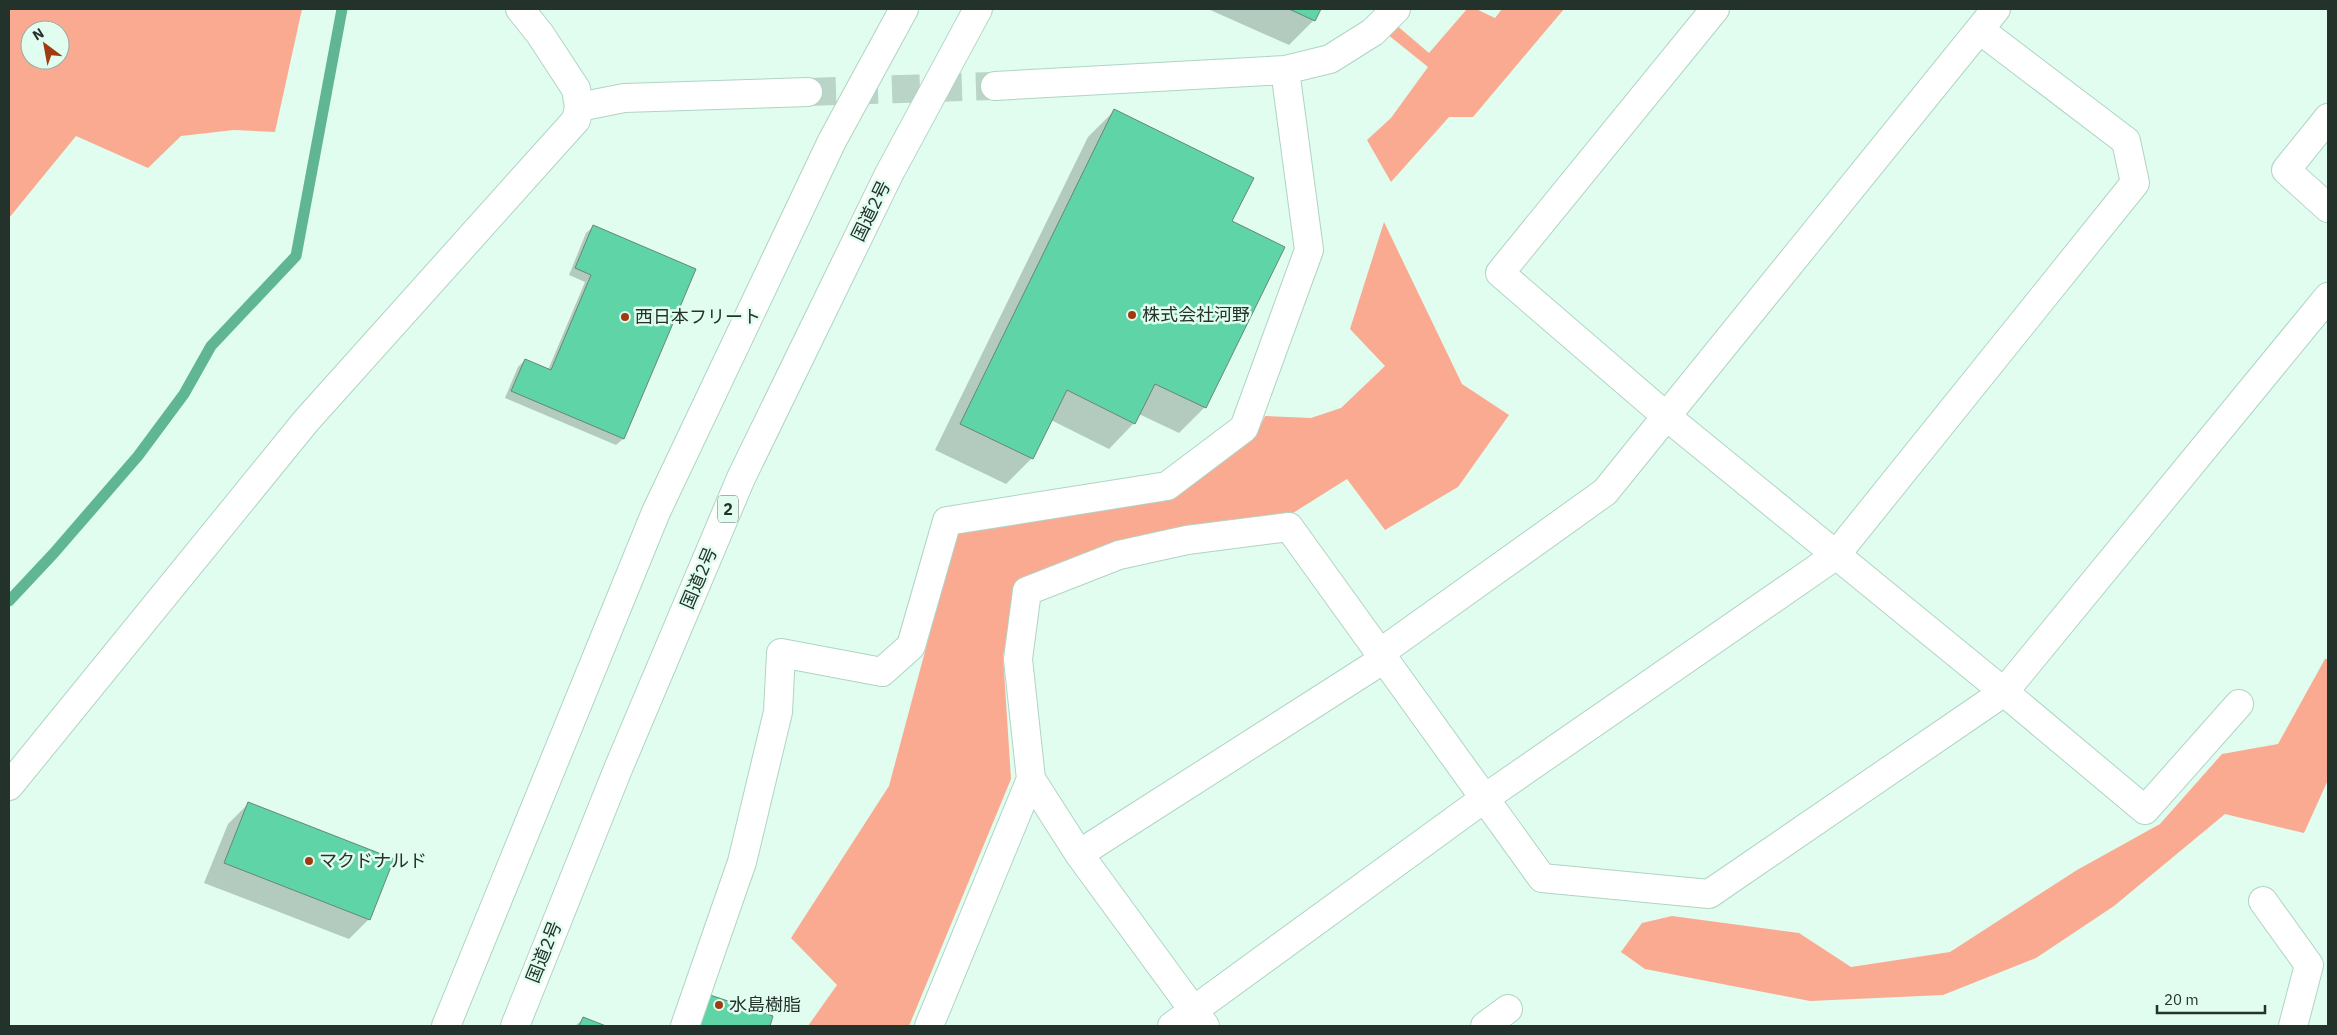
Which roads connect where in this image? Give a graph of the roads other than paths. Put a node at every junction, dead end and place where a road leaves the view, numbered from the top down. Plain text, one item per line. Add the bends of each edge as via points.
1 (520, 9) edge
2 (904, 9) edge
3 (978, 9) edge
4 (1396, 9) edge
5 (1715, 9) edge
6 (1988, 19) edge
7 (1285, 70) junction
8 (995, 86) tunnel mouth
9 (808, 92) tunnel mouth
10 (579, 107) junction
11 (2328, 118) edge
12 (2328, 208) edge
13 (2328, 297) edge
14 (1666, 416) junction
15 (1835, 556) junction
16 (1382, 656) junction
17 (2004, 692) junction
18 (2239, 704) dead end
19 (1030, 779) junction
20 (9, 786) edge
21 (1485, 798) junction
22 (1079, 854) junction
23 (2263, 901) dead end
24 (1508, 1009) dead end
25 (1200, 1018) edge
26 (446, 1026) edge
27 (515, 1026) edge
28 (685, 1026) edge
29 (929, 1026) edge
30 (1172, 1026) edge
31 (1485, 1026) edge
32 (2293, 1026) edge

1 - 10 main road via 576,89
2 - 26 main road via 832,141 656,512
3 - 27 main road, 国道2号 / 2 via 889,174 741,478
4 - 7 main road via 1373,32 1330,59
5 - 14 main road via 1500,273
6 - 14 main road
6 - 15 main road via 2126,141 2135,183
7 - 8 main road
7 - 28 main road via 1309,250 1244,428 1167,486 947,521 911,646 882,672 780,653 778,712 742,862
9 - 10 main road via 624,98
10 - 20 main road via 576,120 306,421
11 - 12 main road via 2286,170
13 - 17 main road
14 - 15 main road
14 - 16 main road via 1605,492
15 - 17 main road
15 - 21 main road
16 - 19 main road via 1288,527 1187,540 1119,555 1027,591 1018,659
16 - 21 main road
16 - 22 main road
17 - 18 main road via 2145,810
17 - 21 main road via 1709,894 1542,878
19 - 22 main road
19 - 29 main road
21 - 25 main road
22 - 25 main road
23 - 32 main road via 2310,965
24 - 31 main road
25 - 30 main road

